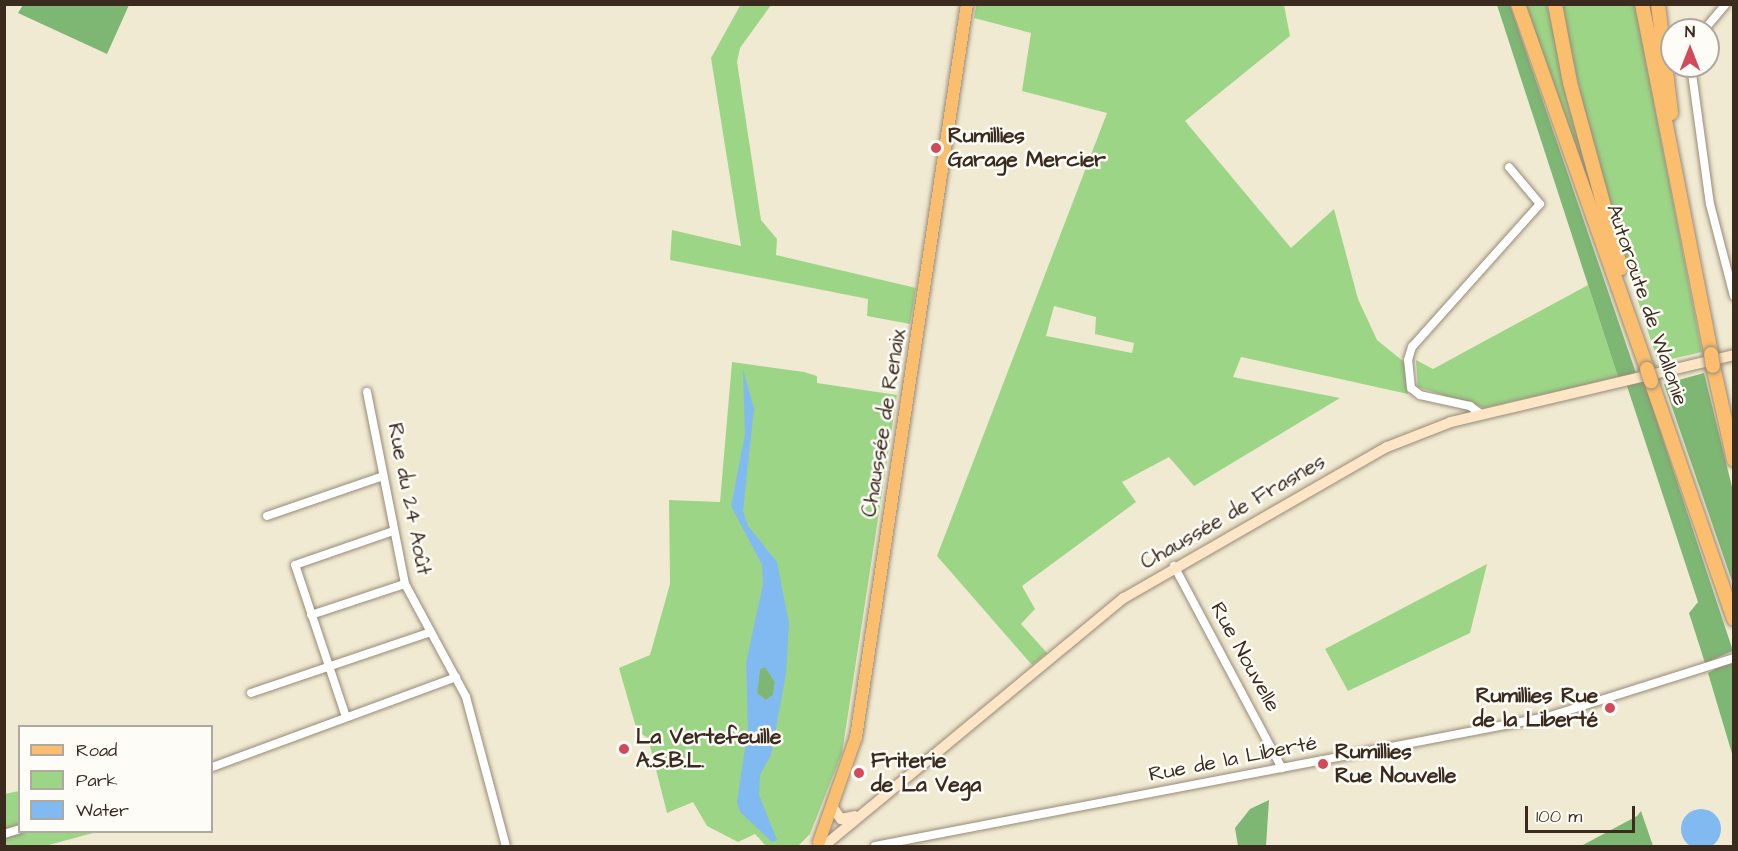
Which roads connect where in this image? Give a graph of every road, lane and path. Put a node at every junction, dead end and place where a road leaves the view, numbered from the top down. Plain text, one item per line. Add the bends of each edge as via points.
1 (968, 4) edge
2 (1518, 4) edge
3 (1555, 4) edge
4 (1642, 4) edge
5 (1658, 4) edge
6 (1726, 4) edge
7 (1714, 18) edge
8 (1693, 78) edge
9 (1671, 154) junction
10 (1509, 167) dead end
11 (1734, 296) edge
12 (1629, 318) junction
13 (1734, 355) edge
14 (367, 392) dead end
15 (1482, 415) junction
16 (1734, 460) edge
17 (383, 477) junction
18 (267, 516) dead end
19 (393, 531) junction
20 (1174, 565) junction
21 (405, 584) junction
22 (311, 615) junction
23 (1734, 619) edge
24 (431, 632) junction
25 (1734, 658) edge
26 (328, 667) junction
27 (456, 677) junction
28 (251, 693) dead end
29 (346, 717) junction
30 (213, 767) edge
31 (1282, 768) junction
32 (833, 808) junction
33 (861, 814) junction
34 (820, 845) edge
35 (506, 846) edge
36 (875, 846) edge

1 - 32 main road, Chaussée de Renaix via 856,736
2 - 12 highway, Autoroute de Wallonie
3 - 12 highway
4 - 9 highway, Autoroute de Wallonie
5 - 9 highway
6 - 7 street
8 - 11 street via 1710,204
9 - 16 highway, Autoroute de Wallonie
10 - 15 street via 1540,204 1412,347 1408,360 1411,388 1420,395 1470,406
12 - 23 highway, Autoroute de Wallonie
13 - 15 main road, Chaussée de Frasnes
14 - 17 street, Rue du 24 Août
15 - 20 main road, Chaussée de Frasnes via 1396,442
17 - 18 street
17 - 19 street, Rue du 24 Août
19 - 21 street, Rue du 24 Août
19 - 22 street via 295,565
20 - 31 street, Rue Nouvelle
20 - 33 main road, Chaussée de Frasnes via 1124,598
21 - 22 street
21 - 24 street, Rue du 24 Août
22 - 26 street
24 - 26 street
24 - 27 street, Rue du 24 Août
25 - 31 street, Rue de la Liberté via 1555,715
26 - 28 street
26 - 29 street
27 - 29 street
27 - 35 street, Rue du 24 Août via 473,718
29 - 30 street
31 - 36 street, Rue de la Liberté
32 - 33 main road via 845,820
32 - 34 main road, Chaussée de Renaix
33 - 34 main road, Chaussée de Frasnes

